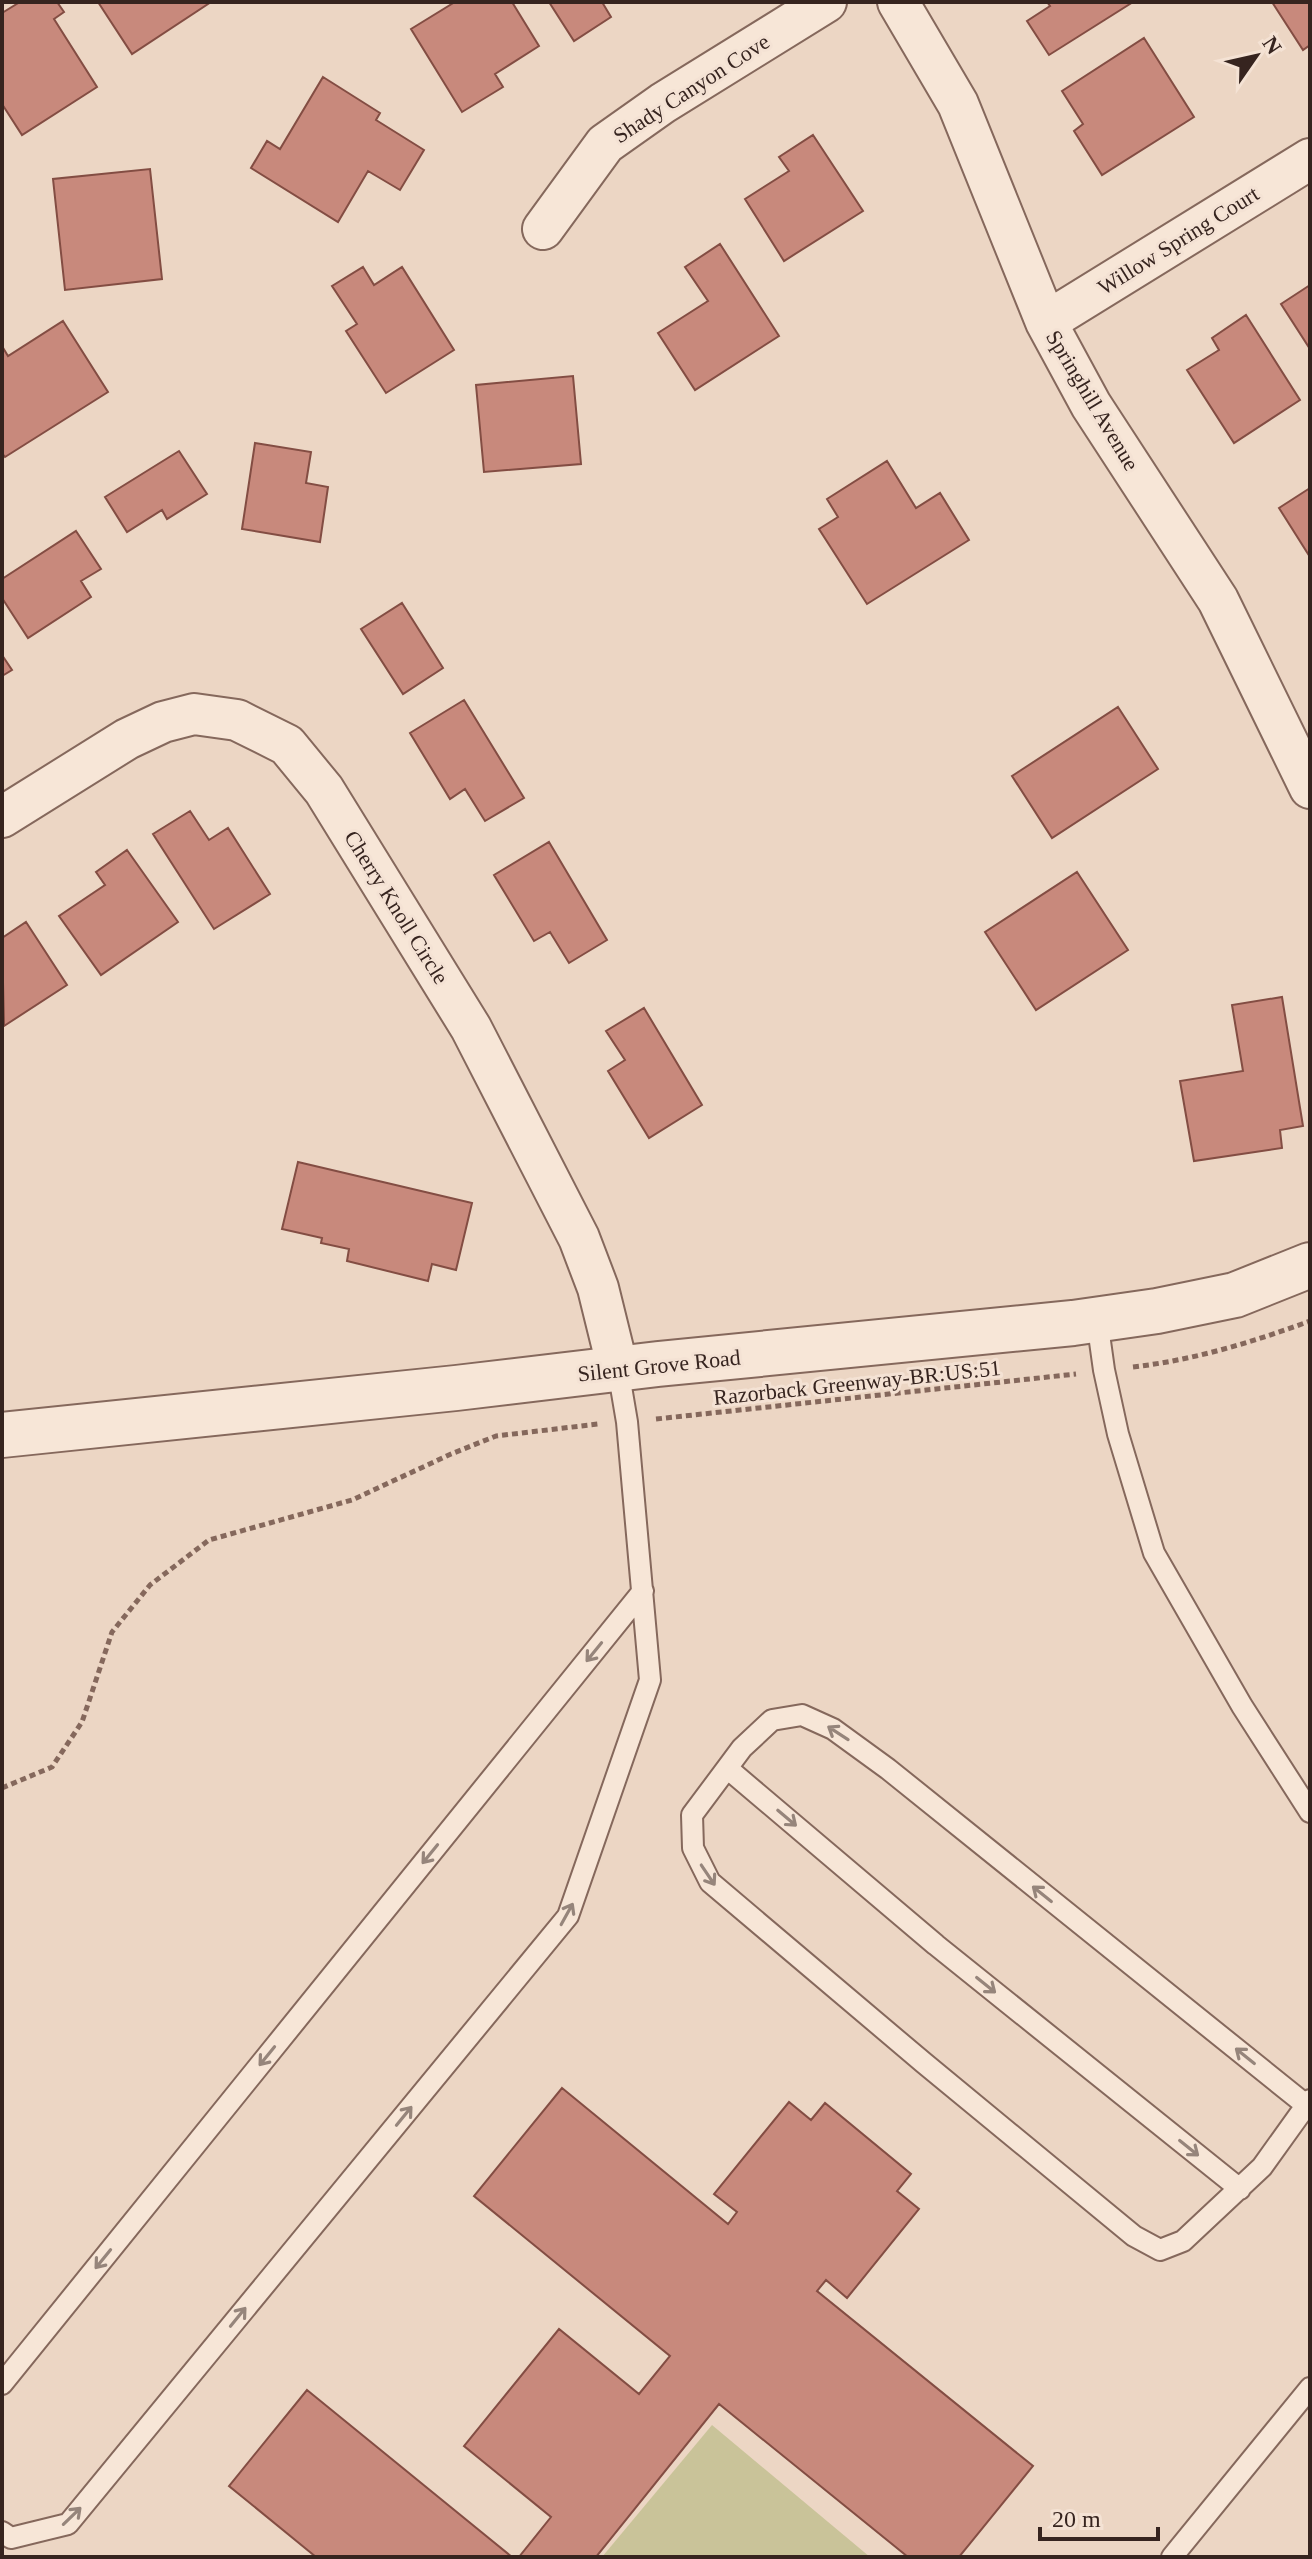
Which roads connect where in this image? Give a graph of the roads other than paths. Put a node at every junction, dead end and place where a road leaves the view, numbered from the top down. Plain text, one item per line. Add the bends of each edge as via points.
1 (826, 2) edge
2 (898, 2) edge
3 (1310, 159) edge
4 (543, 229) dead end
5 (1046, 322) junction
6 (1310, 788) edge
7 (2, 817) edge
8 (1310, 1265) edge
9 (1097, 1320) junction
10 (618, 1369) junction
11 (2, 1435) edge
12 (643, 1591) junction
13 (727, 1768) junction
14 (1310, 1812) edge
15 (1308, 2102) edge
16 (1240, 2189) junction
17 (2, 2384) edge
18 (1310, 2388) edge
19 (2, 2532) edge
20 (1172, 2557) edge

1 - 4 street, Shady Canyon Cove via 605,144
2 - 5 street, Springhill Avenue via 958,104
3 - 5 street, Willow Spring Court
5 - 6 street, Springhill Avenue via 1091,405 1218,600
7 - 10 street, Cherry Knoll Circle via 127,739 173,719 194,714 237,720 287,745 324,790 471,1028 579,1238
8 - 9 street, Silent Grove Road via 1235,1295
9 - 10 street, Silent Grove Road
9 - 14 lane via 1118,1434 1154,1553
10 - 11 street, Silent Grove Road
10 - 12 lane
12 -> 17 lane
19 -> 12 lane via 11,2538 68,2524 568,1916 650,1680
15 -> 13 lane via 833,1729 802,1715 772,1720
13 -> 16 lane via 936,1945
13 -> 16 lane via 692,1815 693,1848 710,1882 1134,2236 1160,2250 1183,2241
15 - 16 lane
18 - 20 lane

